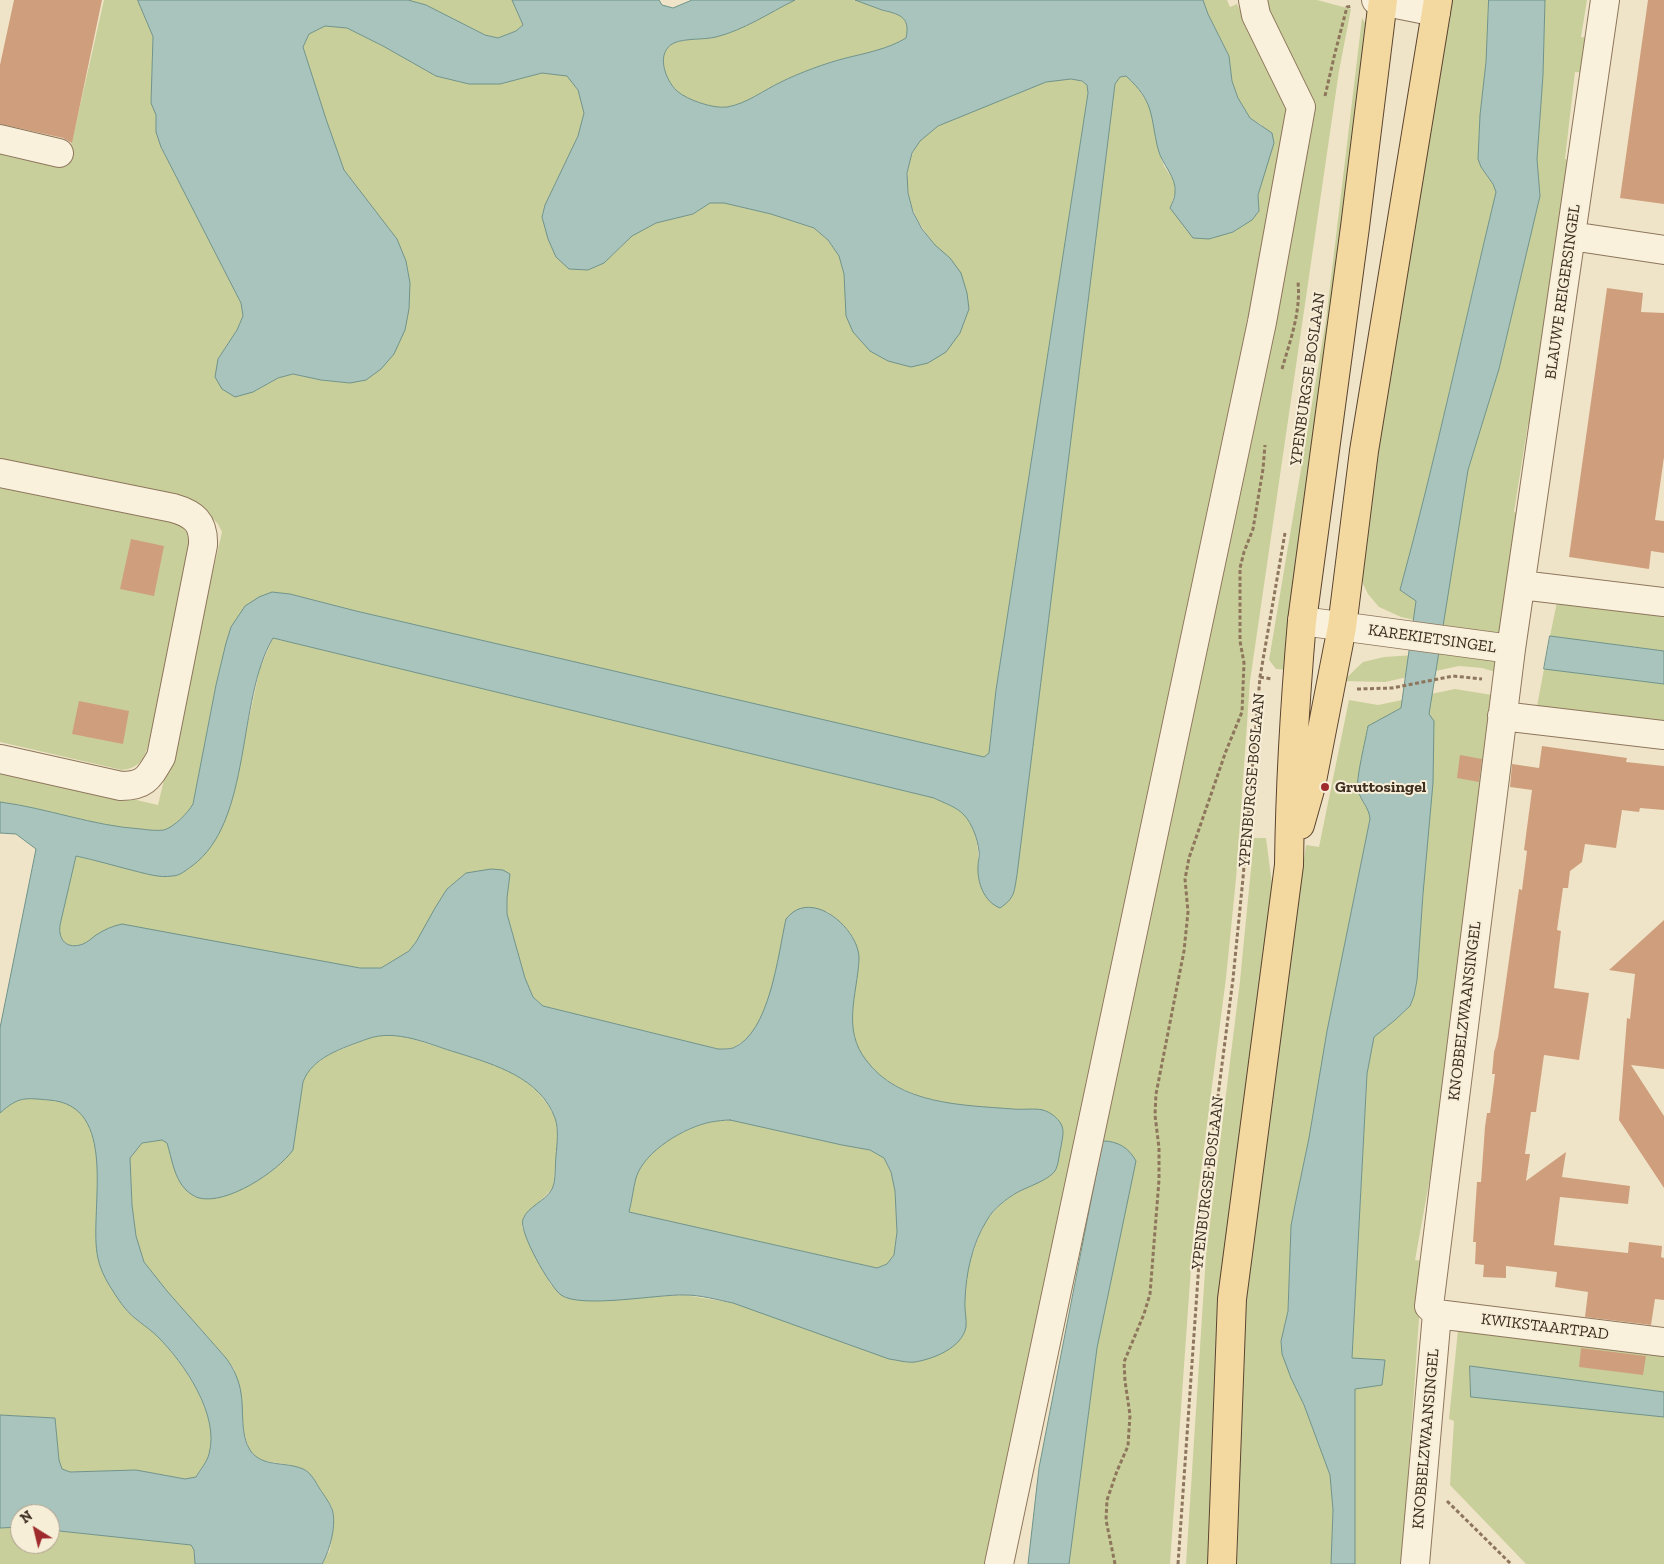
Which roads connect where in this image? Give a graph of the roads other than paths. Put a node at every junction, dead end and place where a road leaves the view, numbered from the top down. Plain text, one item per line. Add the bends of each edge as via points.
1 (1253, 0) edge
2 (1605, 0) edge
3 (1371, 1) edge
4 (1437, 6) edge
5 (0, 140) edge
6 (59, 153) dead end
7 (1571, 236) junction
8 (1664, 250) edge
9 (0, 473) edge
10 (1521, 585) junction
11 (1664, 602) edge
12 (1302, 621) junction
13 (1342, 626) junction
14 (1511, 649) junction
15 (1502, 716) junction
16 (1664, 735) edge
17 (0, 759) edge
18 (1289, 865) junction
19 (1433, 1310) junction
20 (1664, 1342) edge
21 (999, 1564) edge
22 (1222, 1564) edge
23 (1415, 1564) edge

1 - 21 street via 1256,15 1301,107 1262,322
2 - 7 street, BLAUWE REIGERSINGEL
3 - 4 street
3 - 12 main road, YPENBURGSE BOSLAAN via 1355,226
4 - 13 main road, YPENBURGSE BOSLAAN via 1364,451
5 - 6 street
7 - 8 street
7 - 10 street, BLAUWE REIGERSINGEL
9 - 17 street via 186,512 197,520 204,533 161,757 146,780 134,786 121,786
10 - 11 street
10 - 14 street
12 - 13 street, KAREKIETSINGEL
12 - 18 main road, YPENBURGSE BOSLAAN via 1289,809
13 - 14 street, KAREKIETSINGEL
13 - 18 main road, YPENBURGSE BOSLAAN via 1310,791
14 - 15 street, KAREKIETSINGEL
15 - 16 street
15 - 19 street, KNOBBELZWAANSINGEL
18 - 22 main road, YPENBURGSE BOSLAAN via 1232,1300
19 - 20 street, KWIKSTAARTPAD
19 - 23 street, KNOBBELZWAANSINGEL

